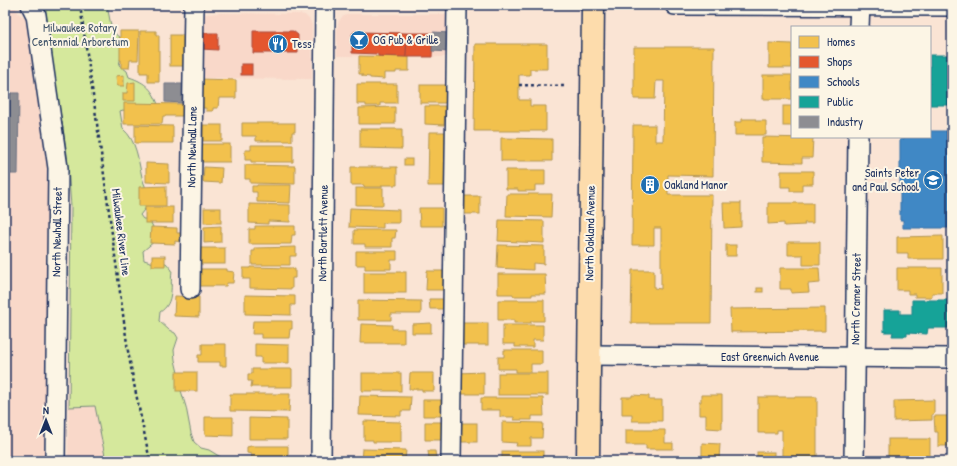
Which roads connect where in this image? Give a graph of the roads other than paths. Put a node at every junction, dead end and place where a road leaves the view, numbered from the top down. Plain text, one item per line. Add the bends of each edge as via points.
1 (31, 5) edge
2 (194, 5) edge
3 (325, 5) edge
4 (457, 5) edge
5 (593, 5) edge
6 (675, 5) edge
7 (859, 6) edge
8 (952, 6) edge
9 (859, 26) edge
10 (858, 138) edge
11 (190, 289) dead end
12 (589, 355) junction
13 (855, 357) junction
14 (952, 358) edge
15 (55, 461) edge
16 (320, 461) edge
17 (451, 461) edge
18 (588, 461) edge
19 (854, 461) edge

1 - 15 street, North Newhall Street via 36,15 58,168
2 - 11 street, North Newhall Lane
3 - 16 street, North Bartlett Avenue
4 - 17 street
5 - 12 main road, North Oakland Avenue
6 - 7 street
7 - 8 street
7 - 9 street
10 - 13 street, North Cramer Street
12 - 13 street, East Greenwich Avenue
12 - 18 main road, North Oakland Avenue
13 - 14 street, East Greenwich Avenue
13 - 19 street, North Cramer Street

